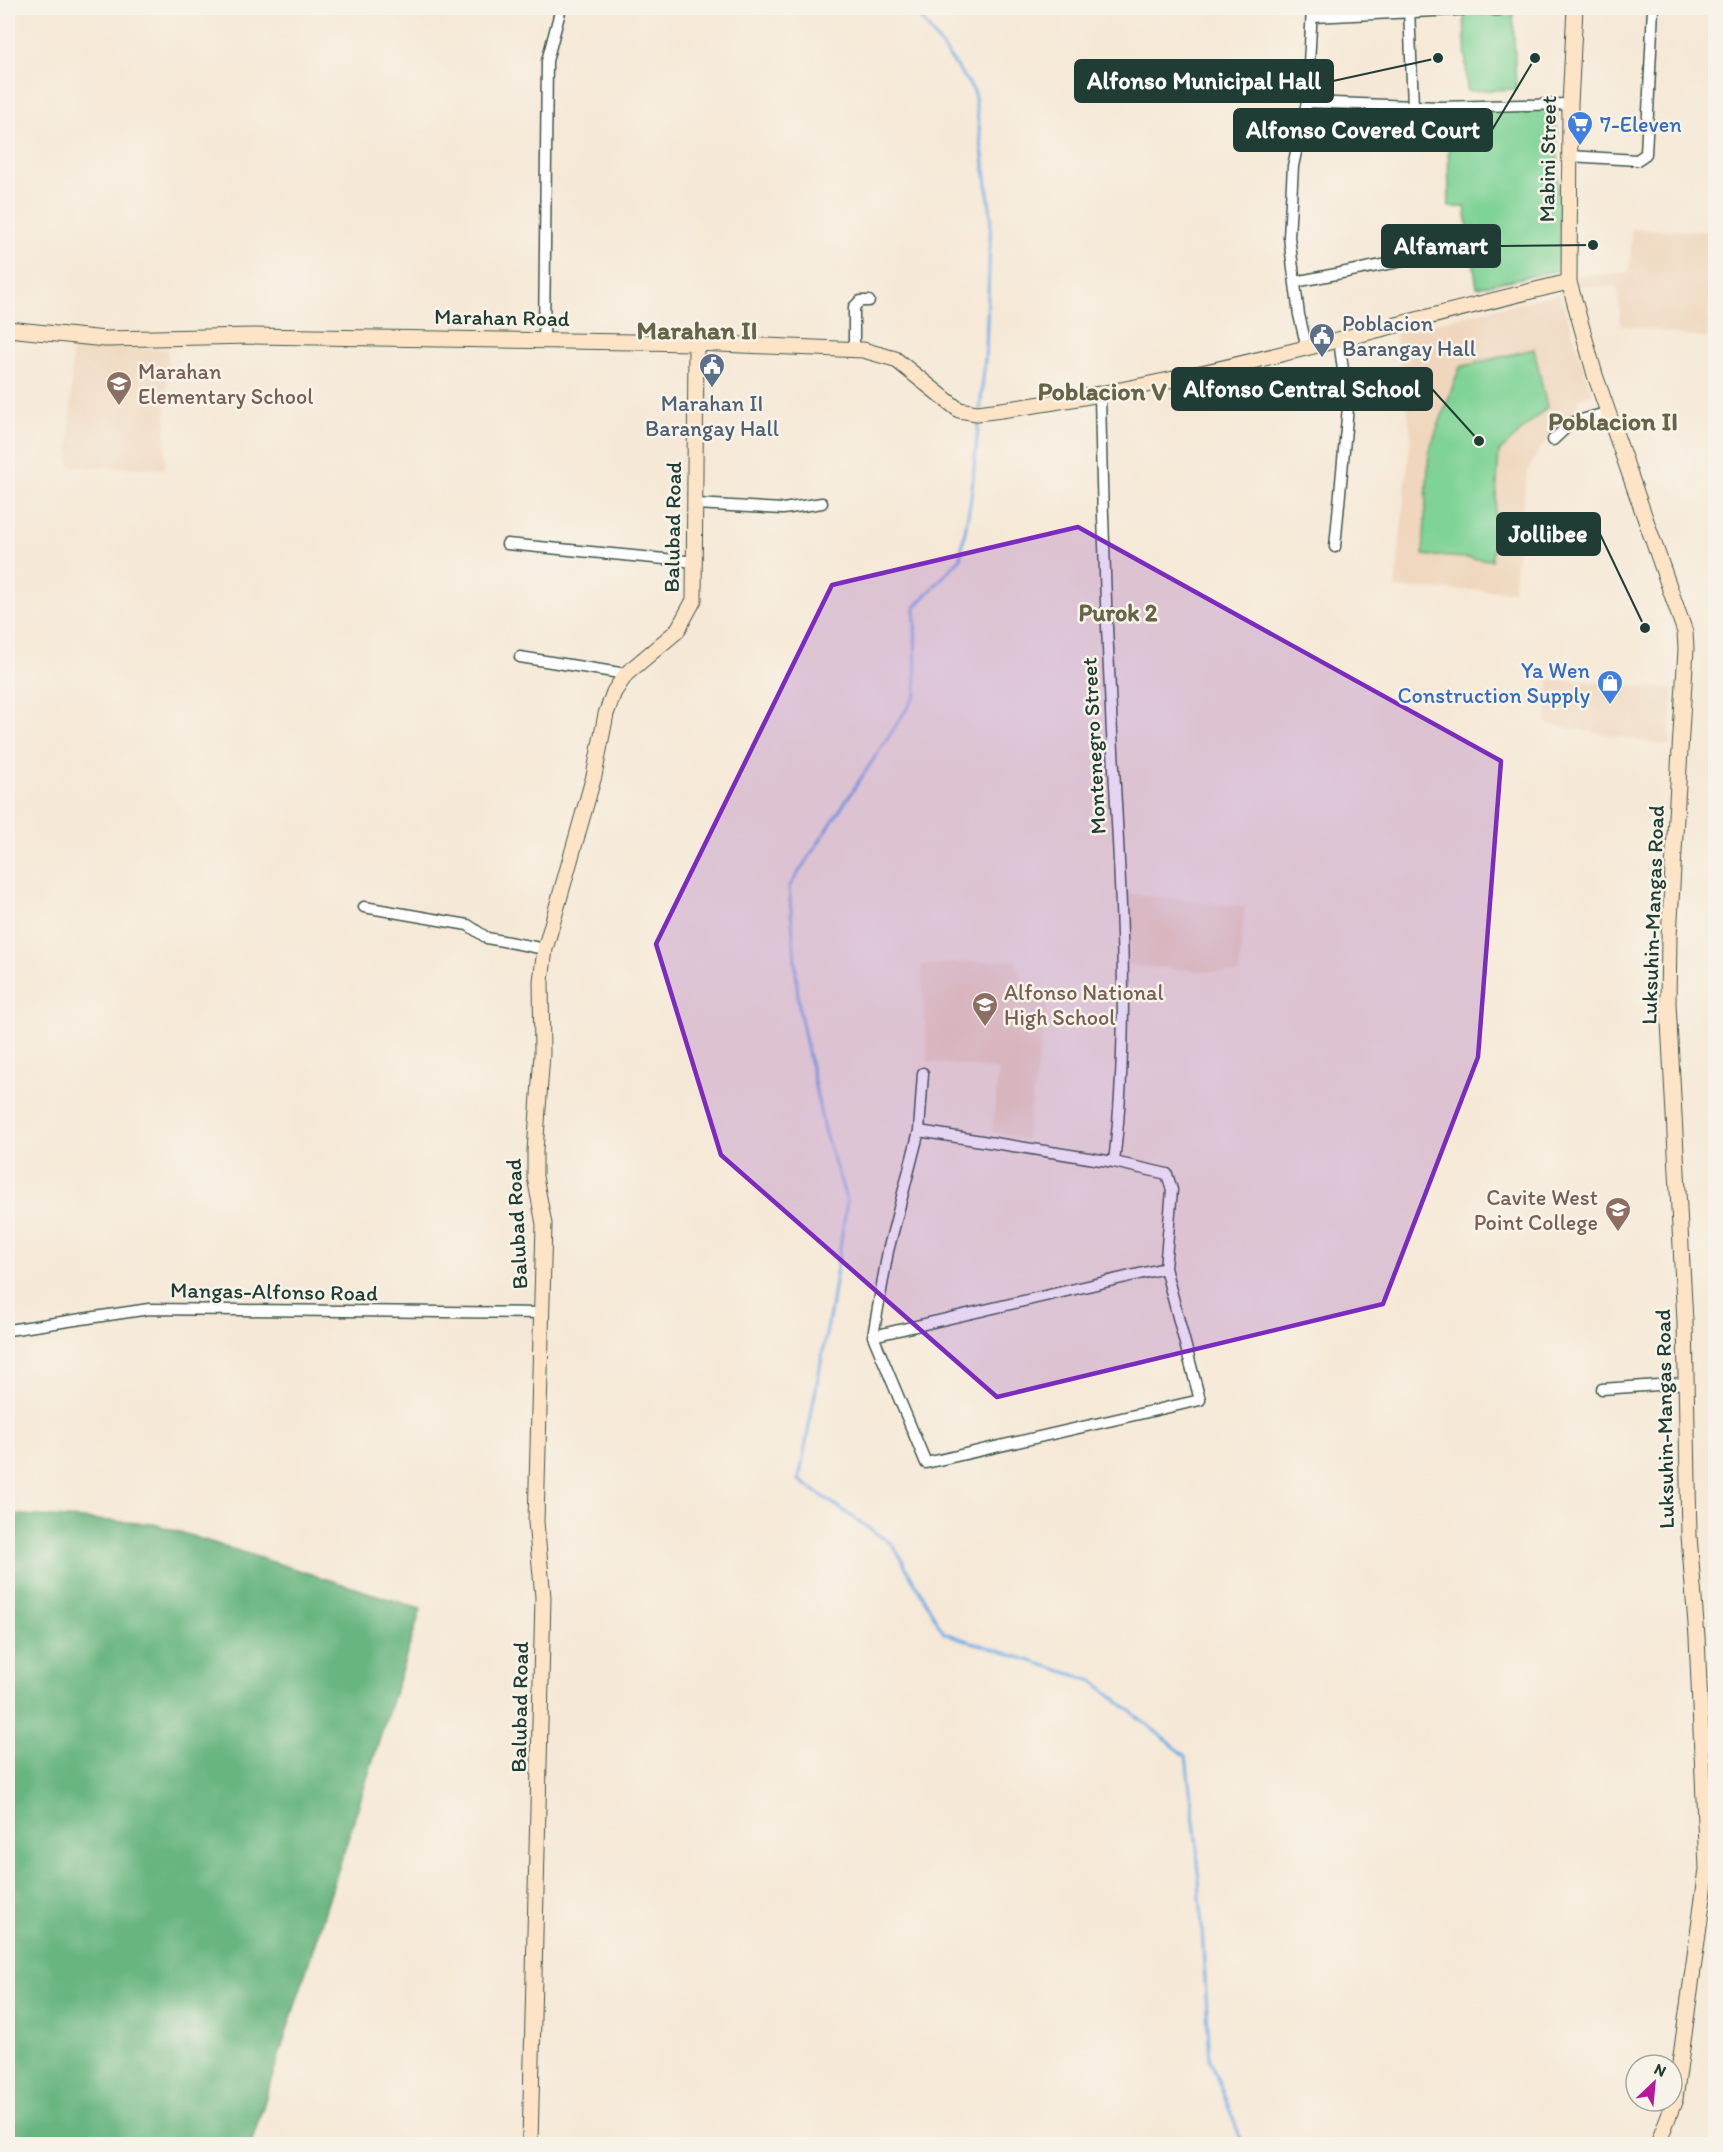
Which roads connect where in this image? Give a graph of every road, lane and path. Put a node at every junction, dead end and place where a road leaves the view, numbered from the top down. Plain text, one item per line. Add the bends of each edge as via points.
1 (561, 8) edge
2 (1496, 8) edge
3 (1575, 8) edge
4 (1653, 8) edge
5 (1409, 10) edge
6 (1313, 12) edge
7 (1307, 102) junction
8 (1570, 104) junction
9 (1413, 106) junction
10 (1569, 156) junction
11 (1418, 258) dead end
12 (1295, 282) junction
13 (1569, 282) junction
14 (869, 301) dead end
15 (8, 329) edge
16 (1339, 340) junction
17 (544, 341) junction
18 (696, 343) junction
19 (1306, 348) junction
20 (854, 350) junction
21 (1100, 394) junction
22 (1609, 412) junction
23 (1552, 440) dead end
24 (822, 503) dead end
25 (696, 504) junction
26 (507, 544) dead end
27 (1335, 547) dead end
28 (696, 562) junction
29 (520, 657) dead end
30 (626, 674) junction
31 (1686, 688) joint
32 (363, 907) dead end
33 (545, 949) junction
34 (923, 1072) dead end
35 (919, 1131) junction
36 (1113, 1162) junction
37 (1165, 1268) junction
38 (542, 1313) junction
39 (8, 1330) edge
40 (873, 1336) junction
41 (1686, 1383) junction
42 (1602, 1389) dead end
43 (530, 2145) edge
44 (1658, 2145) edge

1 - 17 street via 547,61
2 - 5 street
3 - 8 main road, Mabini Street
4 - 10 street via 1646,154 1636,160
5 - 6 street
5 - 9 street
6 - 7 street
7 - 9 street
7 - 12 street via 1290,198 1288,237
8 - 9 street
8 - 10 main road, Mabini Street
10 - 13 main road, Mabini Street
11 - 12 street
12 - 19 street
13 - 16 main road
13 - 22 main road, Mabini Street
14 - 20 street via 860,301 854,308
15 - 17 main road, Marahan Road via 105,339 251,336
16 - 19 main road
16 - 27 street via 1348,407
17 - 18 main road, Marahan Road
18 - 20 main road, Marahan Road
18 - 25 main road, Balubad Road
19 - 21 main road
20 - 21 main road, Marahan Road via 895,359 959,410 1004,410
21 - 36 street, Montenegro Street via 1104,593 1122,931 1122,1095
22 - 23 street via 1571,423
22 - 31 main road, Mabini Street via 1685,632
24 - 25 street via 783,509
25 - 28 main road, Balubad Road
26 - 28 street
28 - 30 main road, Balubad Road via 696,589 688,616 677,631
29 - 30 street
30 - 33 main road, Balubad Road via 606,714 594,776
31 - 41 main road, Luksuhin-Mangas Road via 1668,1003
32 - 33 street via 468,925 487,938
33 - 38 main road, Balubad Road via 535,1151 535,1177 544,1224
34 - 35 street
35 - 36 street
35 - 40 street via 888,1251
36 - 37 street via 1167,1174 1170,1181
37 - 40 street
37 - 40 street via 1200,1400 926,1463
38 - 39 street, Mangas-Alfonso Road via 150,1309
38 - 43 main road, Balubad Road via 536,1522 543,1597 542,1722
41 - 42 street
41 - 44 main road, Luksuhin-Mangas Road via 1689,1536 1707,1869 1675,2099

